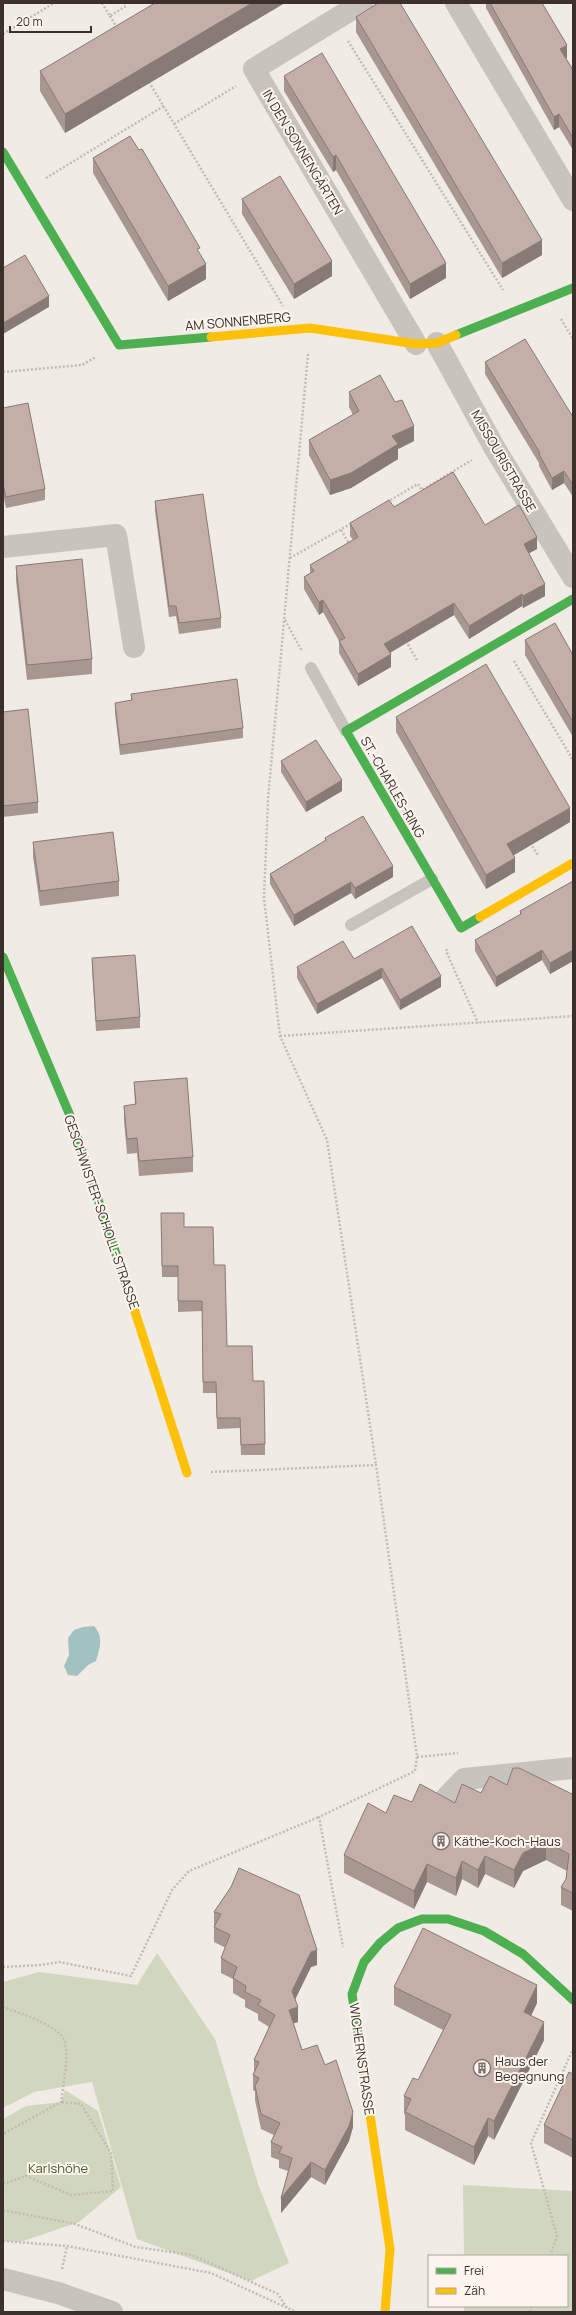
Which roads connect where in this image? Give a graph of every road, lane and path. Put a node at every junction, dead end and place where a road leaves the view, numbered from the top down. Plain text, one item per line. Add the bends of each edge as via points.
1 (54, 3) edge
2 (102, 3) edge
3 (125, 3) edge
4 (362, 3) edge
5 (456, 3) edge
6 (110, 16) junction
7 (334, 19) junction
8 (118, 29) edge
9 (3, 34) edge
10 (148, 81) edge
11 (220, 96) dead end
12 (164, 106) junction
13 (174, 124) junction
14 (3, 152) edge
15 (26, 190) junction
16 (573, 200) edge
17 (573, 288) edge
18 (280, 301) dead end
19 (516, 311) junction
20 (310, 328) junction
21 (426, 343) junction
22 (82, 364) dead end
23 (3, 372) edge
24 (494, 447) junction
25 (386, 503) edge
26 (354, 522) edge
27 (341, 530) junction
28 (3, 547) edge
29 (352, 550) edge
30 (290, 559) junction
31 (573, 577) edge
32 (573, 599) edge
33 (284, 620) junction
34 (403, 636) edge
35 (134, 647) dead end
36 (311, 668) joint
37 (430, 682) junction
38 (346, 731) junction
39 (527, 837) edge
40 (573, 863) edge
41 (550, 877) junction
42 (432, 879) junction
43 (351, 925) dead end
44 (461, 928) junction
45 (3, 957) edge
46 (573, 1016) edge
47 (478, 1023) junction
48 (280, 1036) junction
49 (376, 1464) junction
50 (187, 1473) joint
51 (573, 1768) edge
52 (443, 1801) edge
53 (319, 1817) junction
54 (343, 1948) dead end
55 (3, 1967) edge
56 (573, 2000) edge
57 (3, 2007) edge
58 (573, 2049) edge
59 (61, 2102) junction
60 (3, 2134) edge
61 (3, 2184) edge
62 (3, 2210) edge
63 (3, 2241) edge
64 (550, 2255) edge
65 (3, 2279) edge
66 (287, 2308) junction
67 (112, 2312) edge
68 (296, 2312) edge
69 (385, 2312) edge

1 - 9 path
2 - 6 path
3 - 6 path via 126,6
4 - 7 street, IN DEN SONNENGÄRTEN
5 - 16 street
6 - 8 path
7 - 19 path
7 - 21 street, IN DEN SONNENGÄRTEN via 254,69
10 - 12 path
11 - 13 path
12 - 13 path
12 - 15 path
13 - 18 path
14 - 15 street, AM SONNENBERG
15 - 20 street, AM SONNENBERG via 119,345
17 - 19 street
19 - 21 street
20 - 21 street, AM SONNENBERG
20 - 30 path
21 - 24 street, MISSOURISTRASSE
22 - 23 path
24 - 25 path via 422,490 418,484
24 - 31 street, MISSOURISTRASSE
26 - 27 path
27 - 29 path
27 - 30 path
28 - 35 street via 116,535
30 - 33 path
32 - 37 street, ST.-CHARLES-RING
33 - 36 path
33 - 48 path via 268,799 264,898
34 - 37 path
36 - 38 lane
37 - 38 street, ST.-CHARLES-RING
38 - 42 street, ST.-CHARLES-RING
39 - 41 path
40 - 41 street
41 - 44 street
42 - 43 lane
42 - 44 street, ST.-CHARLES-RING
44 - 47 path via 446,951
45 - 50 street, GESCHWISTER-SCHOLL-STRASSE via 71,1118
46 - 47 path
47 - 48 path
48 - 49 path via 327,1140
49 - 50 path
49 - 53 path via 417,1757 415,1771
51 - 52 street via 464,1779
53 - 54 path
53 - 55 path via 189,1871 172,1890 131,1976 59,1962
56 - 69 street, WICHERNSTRASSE via 523,1954 484,1931 448,1919 422,1919 398,1928 380,1943 364,1962 352,1994 390,2249
57 - 59 path via 55,2028 62,2035 66,2052
58 - 64 path via 531,2143 557,2236
59 - 60 path
59 - 61 path via 82,2104 111,2153 113,2191 72,2195 26,2176
62 - 66 path via 75,2224 136,2247 192,2255 278,2294
63 - 66 path via 67,2246 211,2273
65 - 67 street via 58,2293
66 - 68 path

